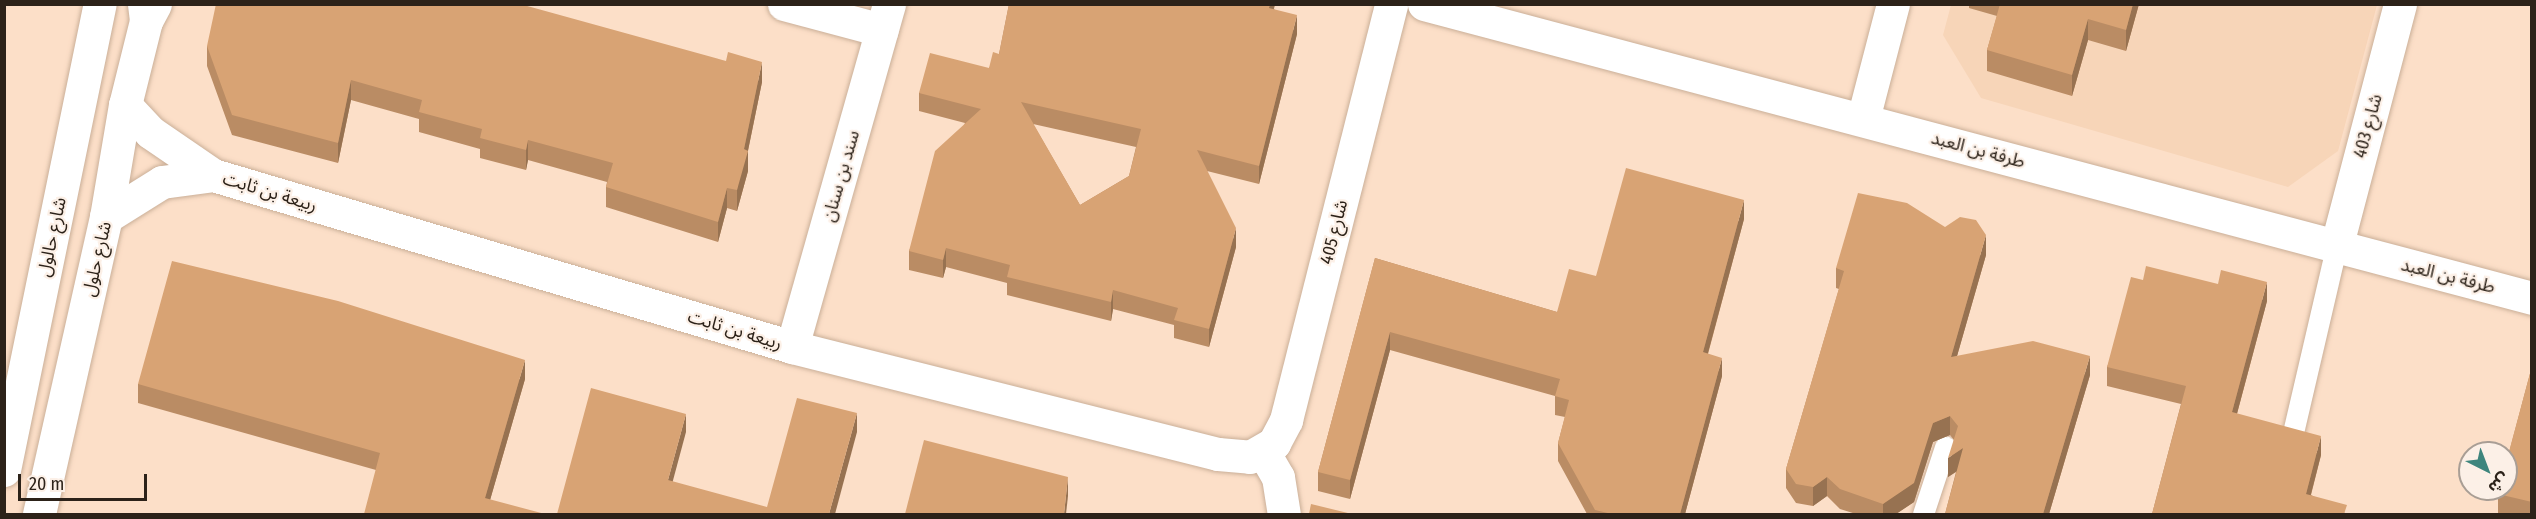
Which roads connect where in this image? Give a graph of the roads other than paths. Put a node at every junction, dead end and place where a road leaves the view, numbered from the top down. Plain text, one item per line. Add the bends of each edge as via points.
1 (100, 4) edge
2 (784, 4) edge
3 (1391, 4) edge
4 (1424, 4) edge
5 (1893, 4) edge
6 (2400, 4) edge
7 (148, 10) edge
8 (886, 17) edge
9 (125, 105) junction
10 (1863, 118) junction
11 (213, 175) junction
12 (106, 217) junction
13 (2336, 248) junction
14 (2532, 297) edge
15 (792, 347) junction
16 (2292, 437) edge
17 (1945, 447) dead end
18 (1264, 453) junction
19 (4, 470) edge
20 (1290, 513) edge
21 (39, 514) edge
22 (1923, 514) edge

1 - 19 street, شارع حالول
2 - 8 street
3 - 18 street, شارع 405 via 1292,400 1280,435
4 - 10 street, طرفة بن العبد
5 - 10 street
6 - 13 street, شارع 403
7 - 9 street, شارع حلول
8 - 15 street, سند بن سنان
9 - 11 street, ربيعة بن ثابت via 150,132
9 - 12 street, شارع حلول
10 - 13 street, طرفة بن العبد
11 - 12 street, ربيعة بن ثابت via 162,182
11 - 15 street, ربيعة بن ثابت
12 - 21 street, شارع حلول
13 - 14 street, طرفة بن العبد
13 - 16 lane
15 - 18 street, ربيعة بن ثابت via 1218,454
17 - 22 lane
18 - 20 street via 1278,477

